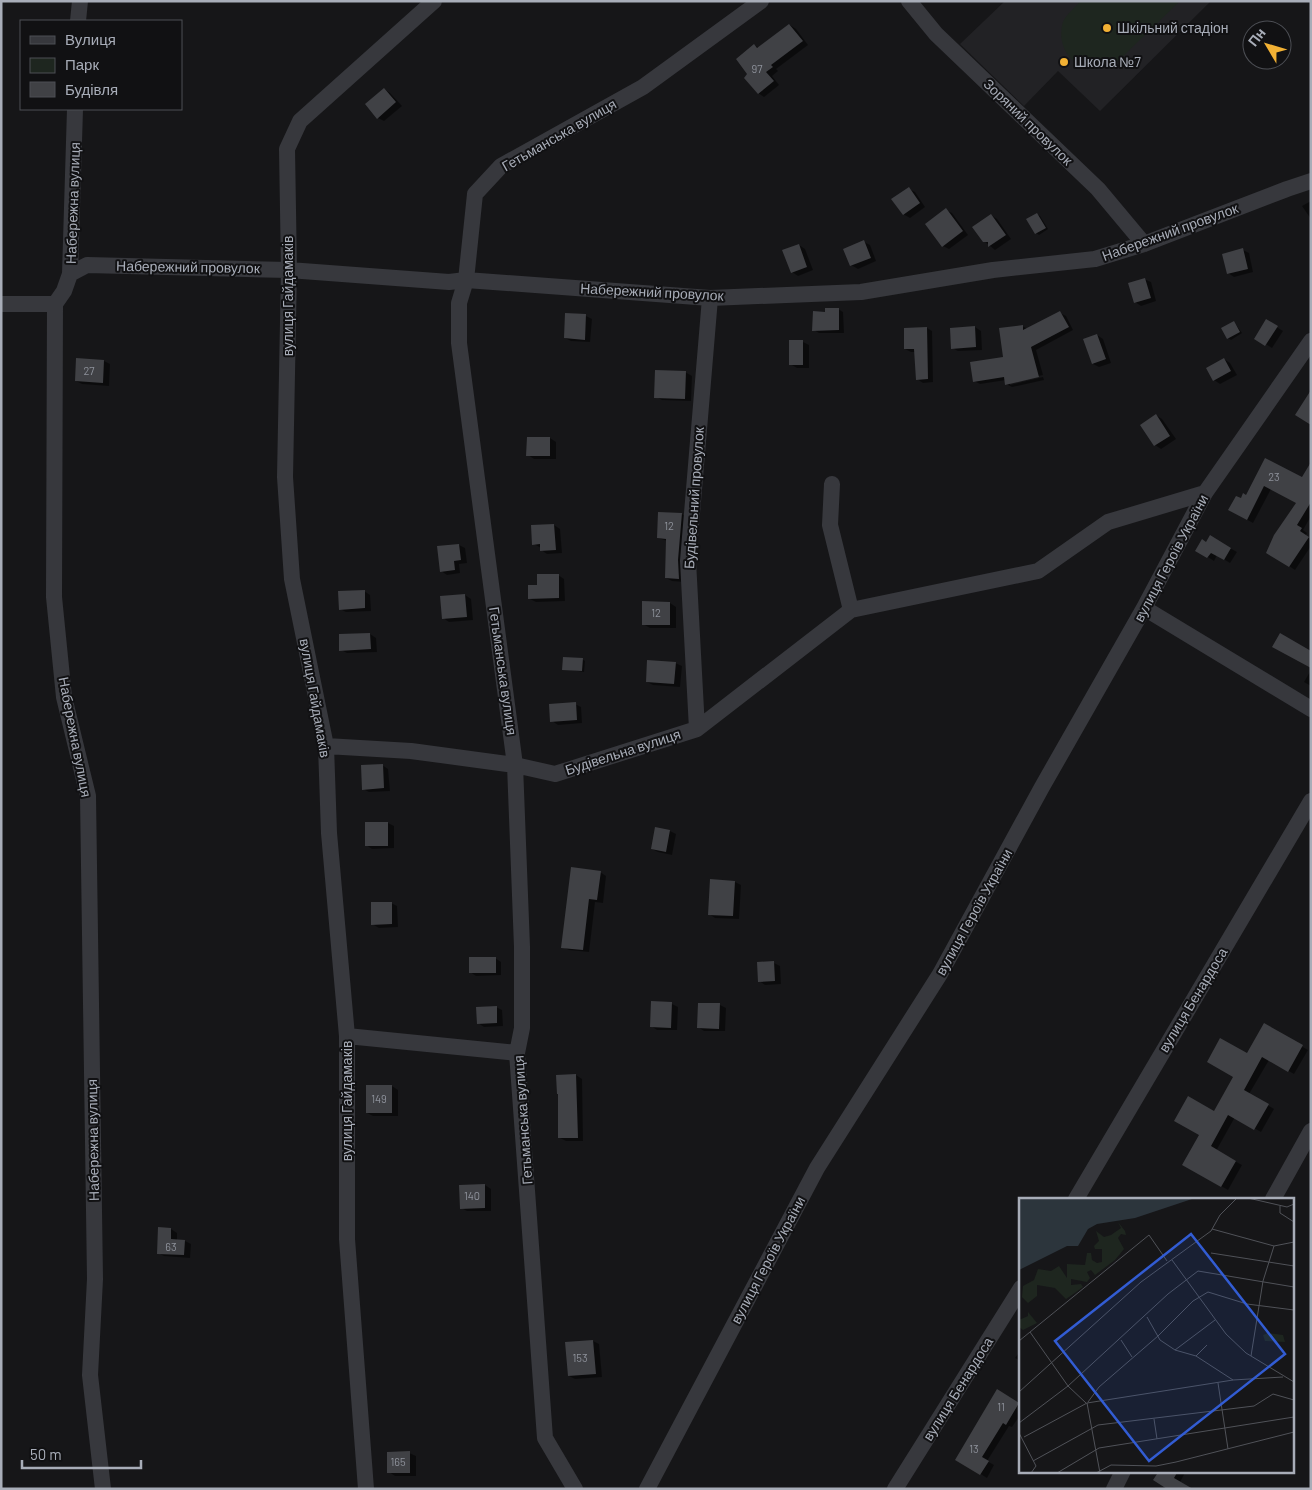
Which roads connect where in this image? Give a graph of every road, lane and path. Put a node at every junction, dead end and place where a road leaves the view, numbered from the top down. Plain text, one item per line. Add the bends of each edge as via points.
1 (80, 1) edge
2 (434, 1) edge
3 (762, 1) edge
4 (909, 1) edge
5 (78, 20) edge
6 (75, 110) edge
7 (1311, 181) edge
8 (1144, 244) junction
9 (289, 270) junction
10 (70, 274) junction
11 (466, 280) junction
12 (710, 298) junction
13 (1, 304) edge
14 (55, 304) junction
15 (1311, 341) edge
16 (832, 484) dead end
17 (1205, 493) junction
18 (1144, 608) junction
19 (851, 610) junction
20 (1311, 709) edge
21 (697, 728) junction
22 (326, 746) junction
23 (516, 765) junction
24 (1311, 801) edge
25 (347, 1036) junction
26 (517, 1053) junction
27 (1311, 1131) edge
28 (1077, 1198) edge
29 (1275, 1198) edge
30 (1019, 1291) edge
31 (1122, 1472) edge
32 (103, 1489) edge
33 (366, 1489) edge
34 (575, 1489) edge
35 (647, 1489) edge
36 (895, 1489) edge
37 (1114, 1489) edge

1 - 5 street
2 - 9 street, вулиця Гайдамаків via 300,121 287,149
3 - 11 street, Гетьманська вулиця via 643,87 501,166 475,194
4 - 8 street, Зоряний провулок via 936,34 1098,189
6 - 10 street, Набережна вулиця
7 - 8 street, Набережний провулок
8 - 12 street, Набережний провулок via 1096,259 993,270 861,292
9 - 10 street, Набережний провулок via 87,265
9 - 11 street, Набережний провулок via 449,282
9 - 22 street, вулиця Гайдамаків via 285,477 292,579
10 - 14 street, Набережна вулиця
11 - 12 street, Набережний провулок
11 - 23 street, Гетьманська вулиця via 459,303 459,343
12 - 21 street, Будівельний провулок via 688,561
13 - 14 street
14 - 32 street, Набережна вулиця via 54,597 64,697 88,796 95,1279 90,1375
15 - 17 street, вулиця Героїв України
16 - 19 street via 830,525
17 - 18 street, вулиця Героїв України
17 - 19 street, Будівельна вулиця via 1108,522 1038,571
18 - 20 street
18 - 35 street, вулиця Героїв України via 940,974 817,1168
19 - 21 street, Будівельна вулиця
21 - 23 street, Будівельна вулиця via 555,774
22 - 23 street, Будівельна вулиця via 411,751
22 - 25 street, вулиця Гайдамаків via 329,833
23 - 26 street, Гетьманська вулиця via 522,947 522,1028
24 - 28 street, вулиця Бенардоса
25 - 26 street
25 - 33 street, вулиця Гайдамаків via 347,1239
26 - 34 street, Гетьманська вулиця via 545,1438
27 - 29 street
30 - 36 street, вулиця Бенардоса
31 - 37 street

